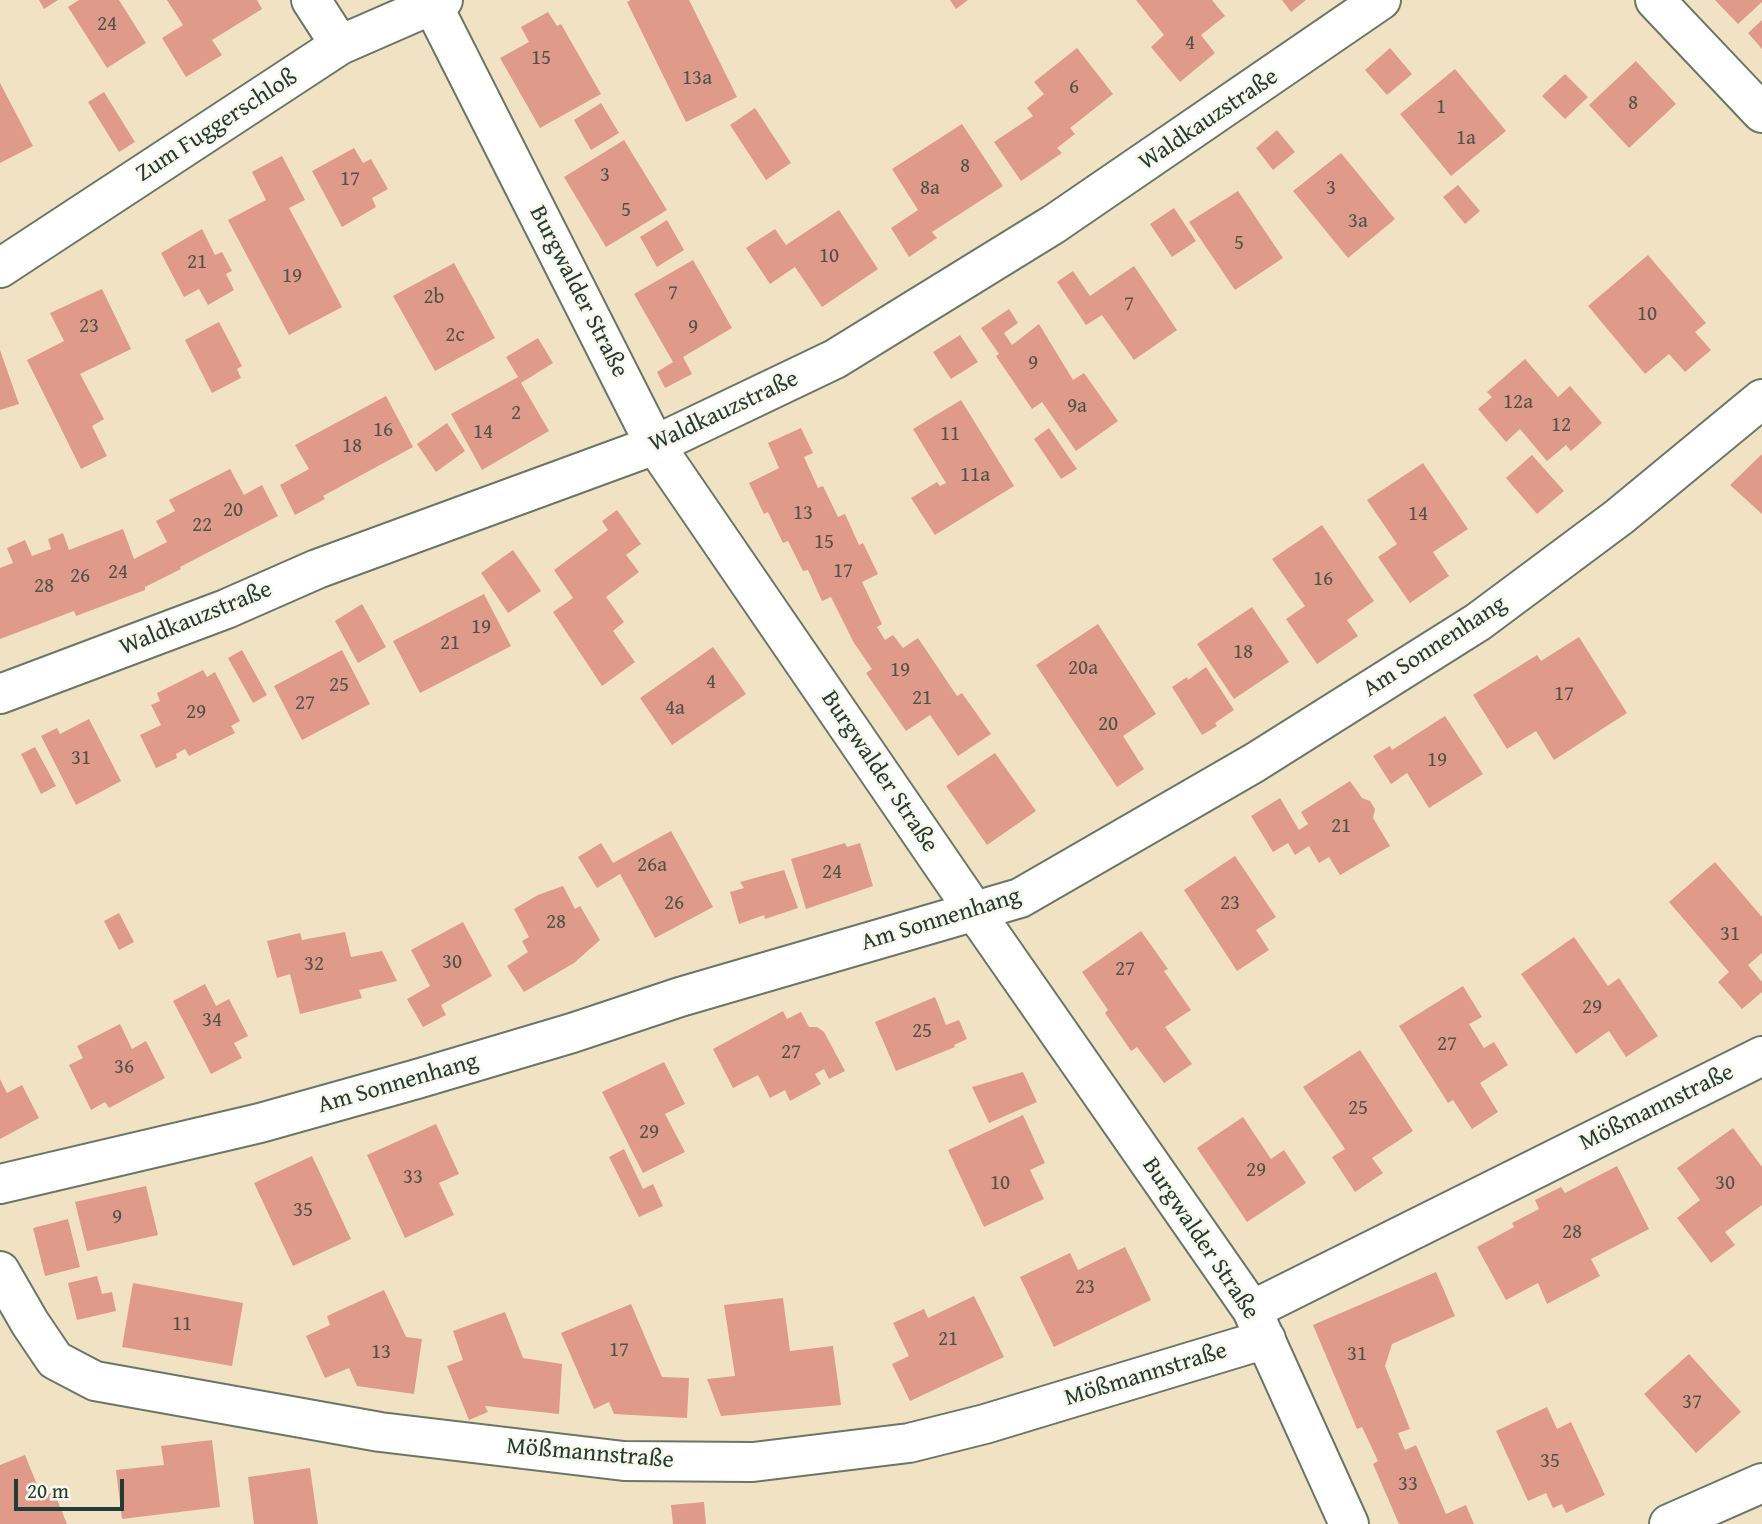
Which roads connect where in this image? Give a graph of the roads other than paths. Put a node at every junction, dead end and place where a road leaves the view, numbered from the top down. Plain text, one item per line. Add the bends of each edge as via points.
1 (311, 0) edge
2 (1381, 0) edge
3 (1655, 0) edge
4 (438, 2) edge
5 (340, 45) junction
6 (1762, 113) edge
7 (0, 268) edge
8 (1762, 399) edge
9 (656, 445) junction
10 (0, 694) edge
11 (975, 912) junction
12 (1762, 1056) edge
13 (0, 1184) edge
14 (0, 1271) edge
15 (1259, 1324) junction
16 (1762, 1483) edge
17 (1349, 1524) edge
18 (1670, 1524) edge

1 - 5 street
2 - 9 street, Waldkauzstraße via 1054,224 955,286 835,359
3 - 6 street
4 - 5 street, Zum Fuggerschloß
4 - 9 street, Burgwalder Straße
5 - 7 street, Zum Fuggerschloß
8 - 11 street, Am Sonnenhang via 1619,517 1478,622 1168,815 1020,898
9 - 10 street, Waldkauzstraße via 317,569 226,609
9 - 11 street, Burgwalder Straße
11 - 13 street, Am Sonnenhang via 418,1079 260,1123
11 - 15 street, Burgwalder Straße
12 - 15 street, Mößmannstraße
14 - 15 street, Mößmannstraße via 55,1360 95,1381 380,1432 624,1461 753,1462 909,1443 985,1424
15 - 17 street, Burgwalder Straße
16 - 18 street

